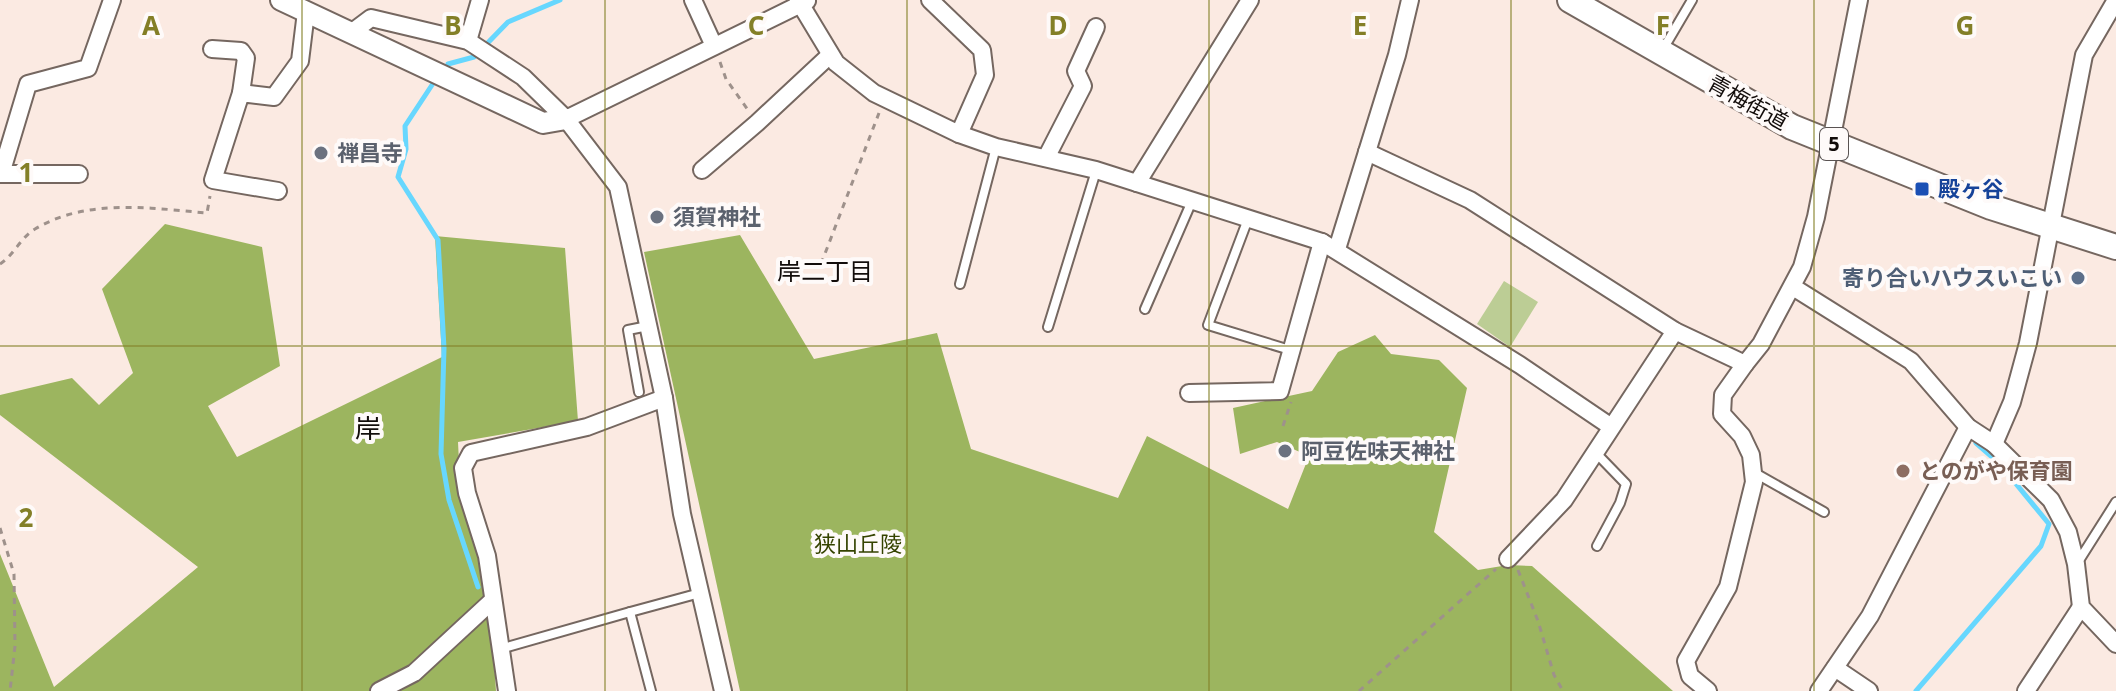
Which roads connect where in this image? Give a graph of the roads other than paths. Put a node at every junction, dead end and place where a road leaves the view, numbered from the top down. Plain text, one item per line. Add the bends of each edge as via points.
1 (112, 0) edge
2 (480, 0) edge
3 (693, 0) edge
4 (930, 0) edge
5 (1250, 0) edge
6 (1410, 0) edge
7 (1570, 0) edge
8 (1692, 0) edge
9 (1859, 0) edge
10 (2116, 0) edge
11 (802, 2) edge
12 (295, 5) edge
13 (1096, 27) dead end
14 (351, 33) junction
15 (714, 46) junction
16 (477, 47) junction
17 (212, 49) dead end
18 (1661, 52) junction
19 (830, 55) junction
20 (241, 93) junction
21 (566, 119) junction
22 (959, 134) junction
23 (1830, 143) junction
24 (996, 147) junction
25 (1367, 152) junction
26 (1046, 158) junction
27 (702, 170) dead end
28 (1096, 170) junction
29 (79, 174) dead end
30 (1137, 183) junction
31 (278, 191) dead end
32 (1192, 200) junction
33 (1248, 219) junction
34 (2049, 226) junction
35 (1329, 246) junction
36 (2116, 247) edge
37 (960, 284) dead end
38 (1793, 287) junction
39 (1145, 309) dead end
40 (649, 326) junction
41 (1048, 327) dead end
42 (1675, 331) junction
43 (1290, 350) junction
44 (1745, 364) junction
45 (639, 392) dead end
46 (1189, 393) dead end
47 (664, 398) junction
48 (1610, 426) junction
49 (1968, 427) junction
50 (1994, 444) junction
51 (1595, 452) junction
52 (1753, 471) junction
53 (2116, 502) edge
54 (1824, 512) dead end
55 (1597, 546) dead end
56 (1510, 557) road end
57 (2076, 564) junction
58 (700, 593) junction
59 (493, 600) junction
60 (2081, 607) junction
61 (630, 612) junction
62 (2116, 644) edge
63 (500, 649) junction
64 (1835, 668) junction
65 (379, 691) edge
66 (507, 691) edge
67 (651, 691) edge
68 (723, 691) edge
69 (1708, 691) edge
70 (1819, 691) edge
71 (1869, 691) edge
72 (2026, 691) edge

1 - 29 street via 88,68 28,84 1,174
2 - 16 street
3 - 15 street
4 - 22 street via 982,50 985,75
5 - 30 street
6 - 25 street
7 - 18 main road, 青梅街道 / 5
8 - 18 lane
9 - 23 street
10 - 34 street via 2084,55
11 - 15 street
11 - 19 street
12 - 14 street
12 - 20 street via 300,61 274,97
13 - 26 street via 1076,71 1083,86
14 - 16 street via 371,18
14 - 21 street via 543,123
15 - 21 street
16 - 21 street via 523,77
17 - 20 street via 241,51 246,58
18 - 23 main road, 青梅街道 / 5 via 1784,123
19 - 22 street via 874,93
19 - 27 street
20 - 31 street via 213,180
21 - 40 street via 618,187
22 - 24 street
23 - 34 main road, 青梅街道 / 5
23 - 38 street via 1816,217
24 - 26 street
24 - 37 lane
25 - 35 street
25 - 42 street via 1470,200
26 - 28 street
28 - 30 street
28 - 41 lane
30 - 32 street
32 - 33 street
32 - 39 lane
33 - 35 street
33 - 43 lane via 1208,325
34 - 36 main road, 青梅街道 / 5
34 - 50 street via 2021,372
35 - 43 street
35 - 48 street
38 - 44 street
38 - 49 street via 1911,361
40 - 45 lane via 628,330
40 - 47 street
42 - 44 street
42 - 48 street
43 - 46 street via 1280,391
44 - 52 street via 1723,395 1722,414 1742,436
47 - 58 street
47 - 59 street via 587,427 471,453 463,468
48 - 51 street
49 - 50 street
49 - 64 street via 1870,616
50 - 57 street via 2051,500 2068,532
51 - 55 lane via 1626,484
51 - 56 street via 1564,500
52 - 54 lane
52 - 69 street via 1728,587 1686,661 1690,676
53 - 57 lane
57 - 60 street
58 - 61 lane
58 - 68 street
59 - 63 street
59 - 65 street via 414,673
60 - 62 street
60 - 72 street
61 - 63 lane
61 - 67 lane
63 - 66 street
64 - 70 street
64 - 71 street

